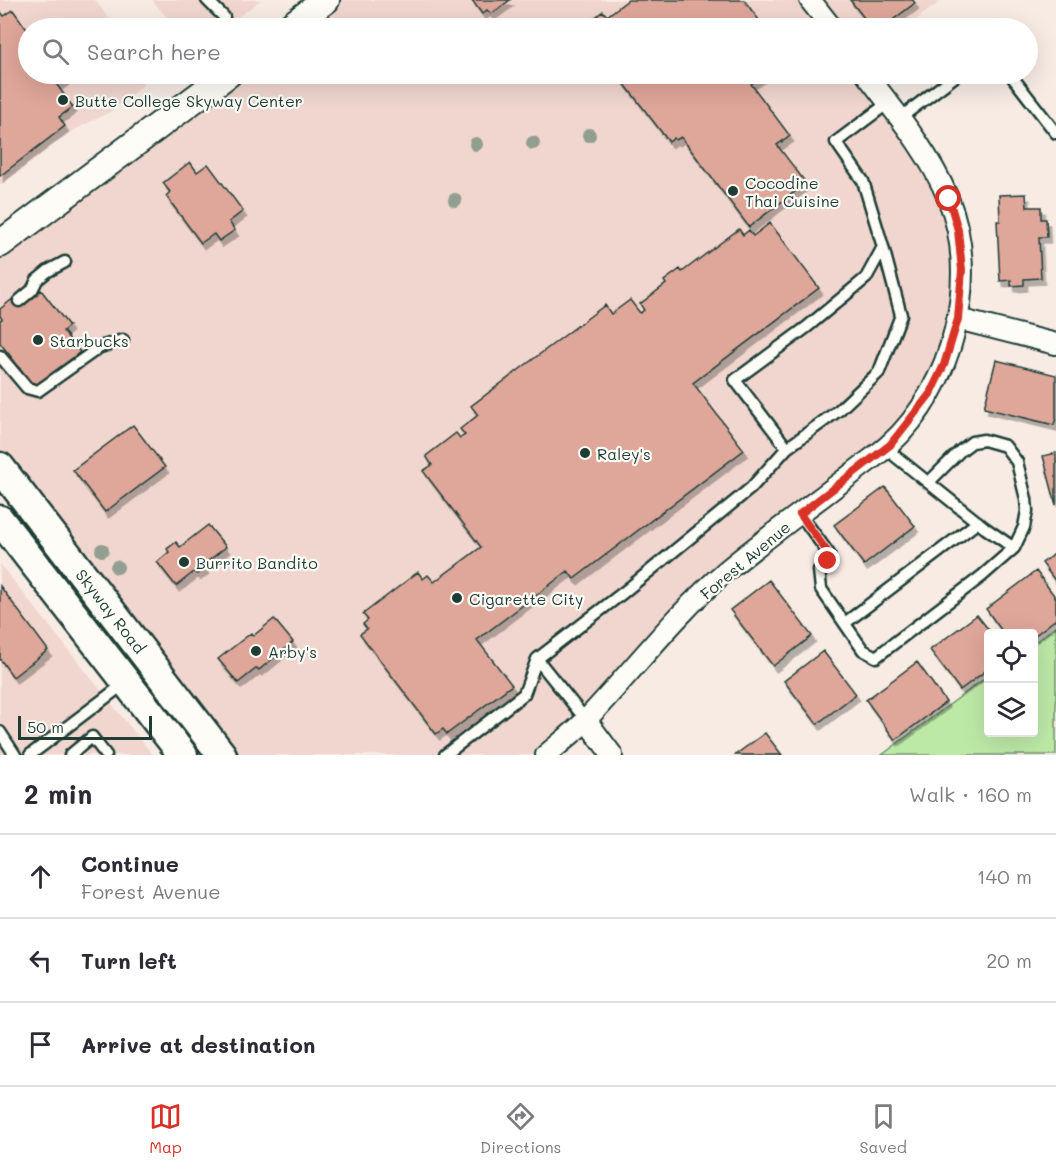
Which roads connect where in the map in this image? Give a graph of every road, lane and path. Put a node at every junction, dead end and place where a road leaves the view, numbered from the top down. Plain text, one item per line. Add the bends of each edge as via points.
1 (207, 0) edge
2 (326, 0) edge
3 (810, 0) edge
4 (224, 17) dead end
5 (302, 18) edge
6 (824, 18) edge
7 (215, 84) edge
8 (874, 84) edge
9 (941, 84) edge
10 (1018, 84) edge
11 (894, 111) junction
12 (1056, 133) edge
13 (0, 244) edge
14 (883, 247) junction
15 (65, 262) dead end
16 (19, 302) dead end
17 (958, 319) junction
18 (123, 340) dead end
19 (1056, 343) edge
20 (0, 356) edge
21 (787, 448) junction
22 (885, 448) junction
23 (0, 467) edge
24 (930, 482) junction
25 (800, 514) junction
26 (0, 520) edge
27 (978, 522) junction
28 (1014, 548) junction
29 (845, 623) junction
30 (537, 659) junction
31 (126, 682) junction
32 (586, 720) junction
33 (0, 732) edge
34 (15, 755) edge
35 (30, 755) edge
36 (70, 755) edge
37 (106, 755) edge
38 (183, 755) edge
39 (222, 755) edge
40 (444, 755) edge
41 (546, 755) edge
42 (612, 755) edge

1 - 4 lane
2 - 5 street
3 - 6 street
7 - 13 street
8 - 11 street, Forest Avenue
9 - 11 lane
10 - 12 lane
11 - 14 lane via 836,142 863,182
11 - 17 street, Forest Avenue via 931,162 949,199 958,230 962,270
14 - 21 lane via 901,315 879,372 839,410
14 - 21 lane via 866,278 735,380
15 - 16 lane via 37,280
17 - 19 street
17 - 22 street, Forest Avenue via 930,394
18 - 20 lane via 100,347 38,391 27,388
21 - 30 lane via 751,488
22 - 24 lane
22 - 25 street, Forest Avenue
23 - 39 main road, Skyway Road
24 - 27 lane
24 - 28 lane via 972,442 984,440 1005,446 1017,462 1026,500 1024,527
25 - 29 lane via 829,554 819,570 821,589
25 - 32 street, Forest Avenue via 726,571 646,651
26 - 31 main road, Skyway Road
27 - 28 lane
27 - 29 lane
28 - 29 lane via 876,657 863,650
30 - 32 lane
30 - 40 lane via 524,694
31 - 35 lane
31 - 38 main road, Skyway Road
32 - 41 street, Forest Avenue
32 - 42 street
33 - 34 lane
36 - 37 lane via 92,737

